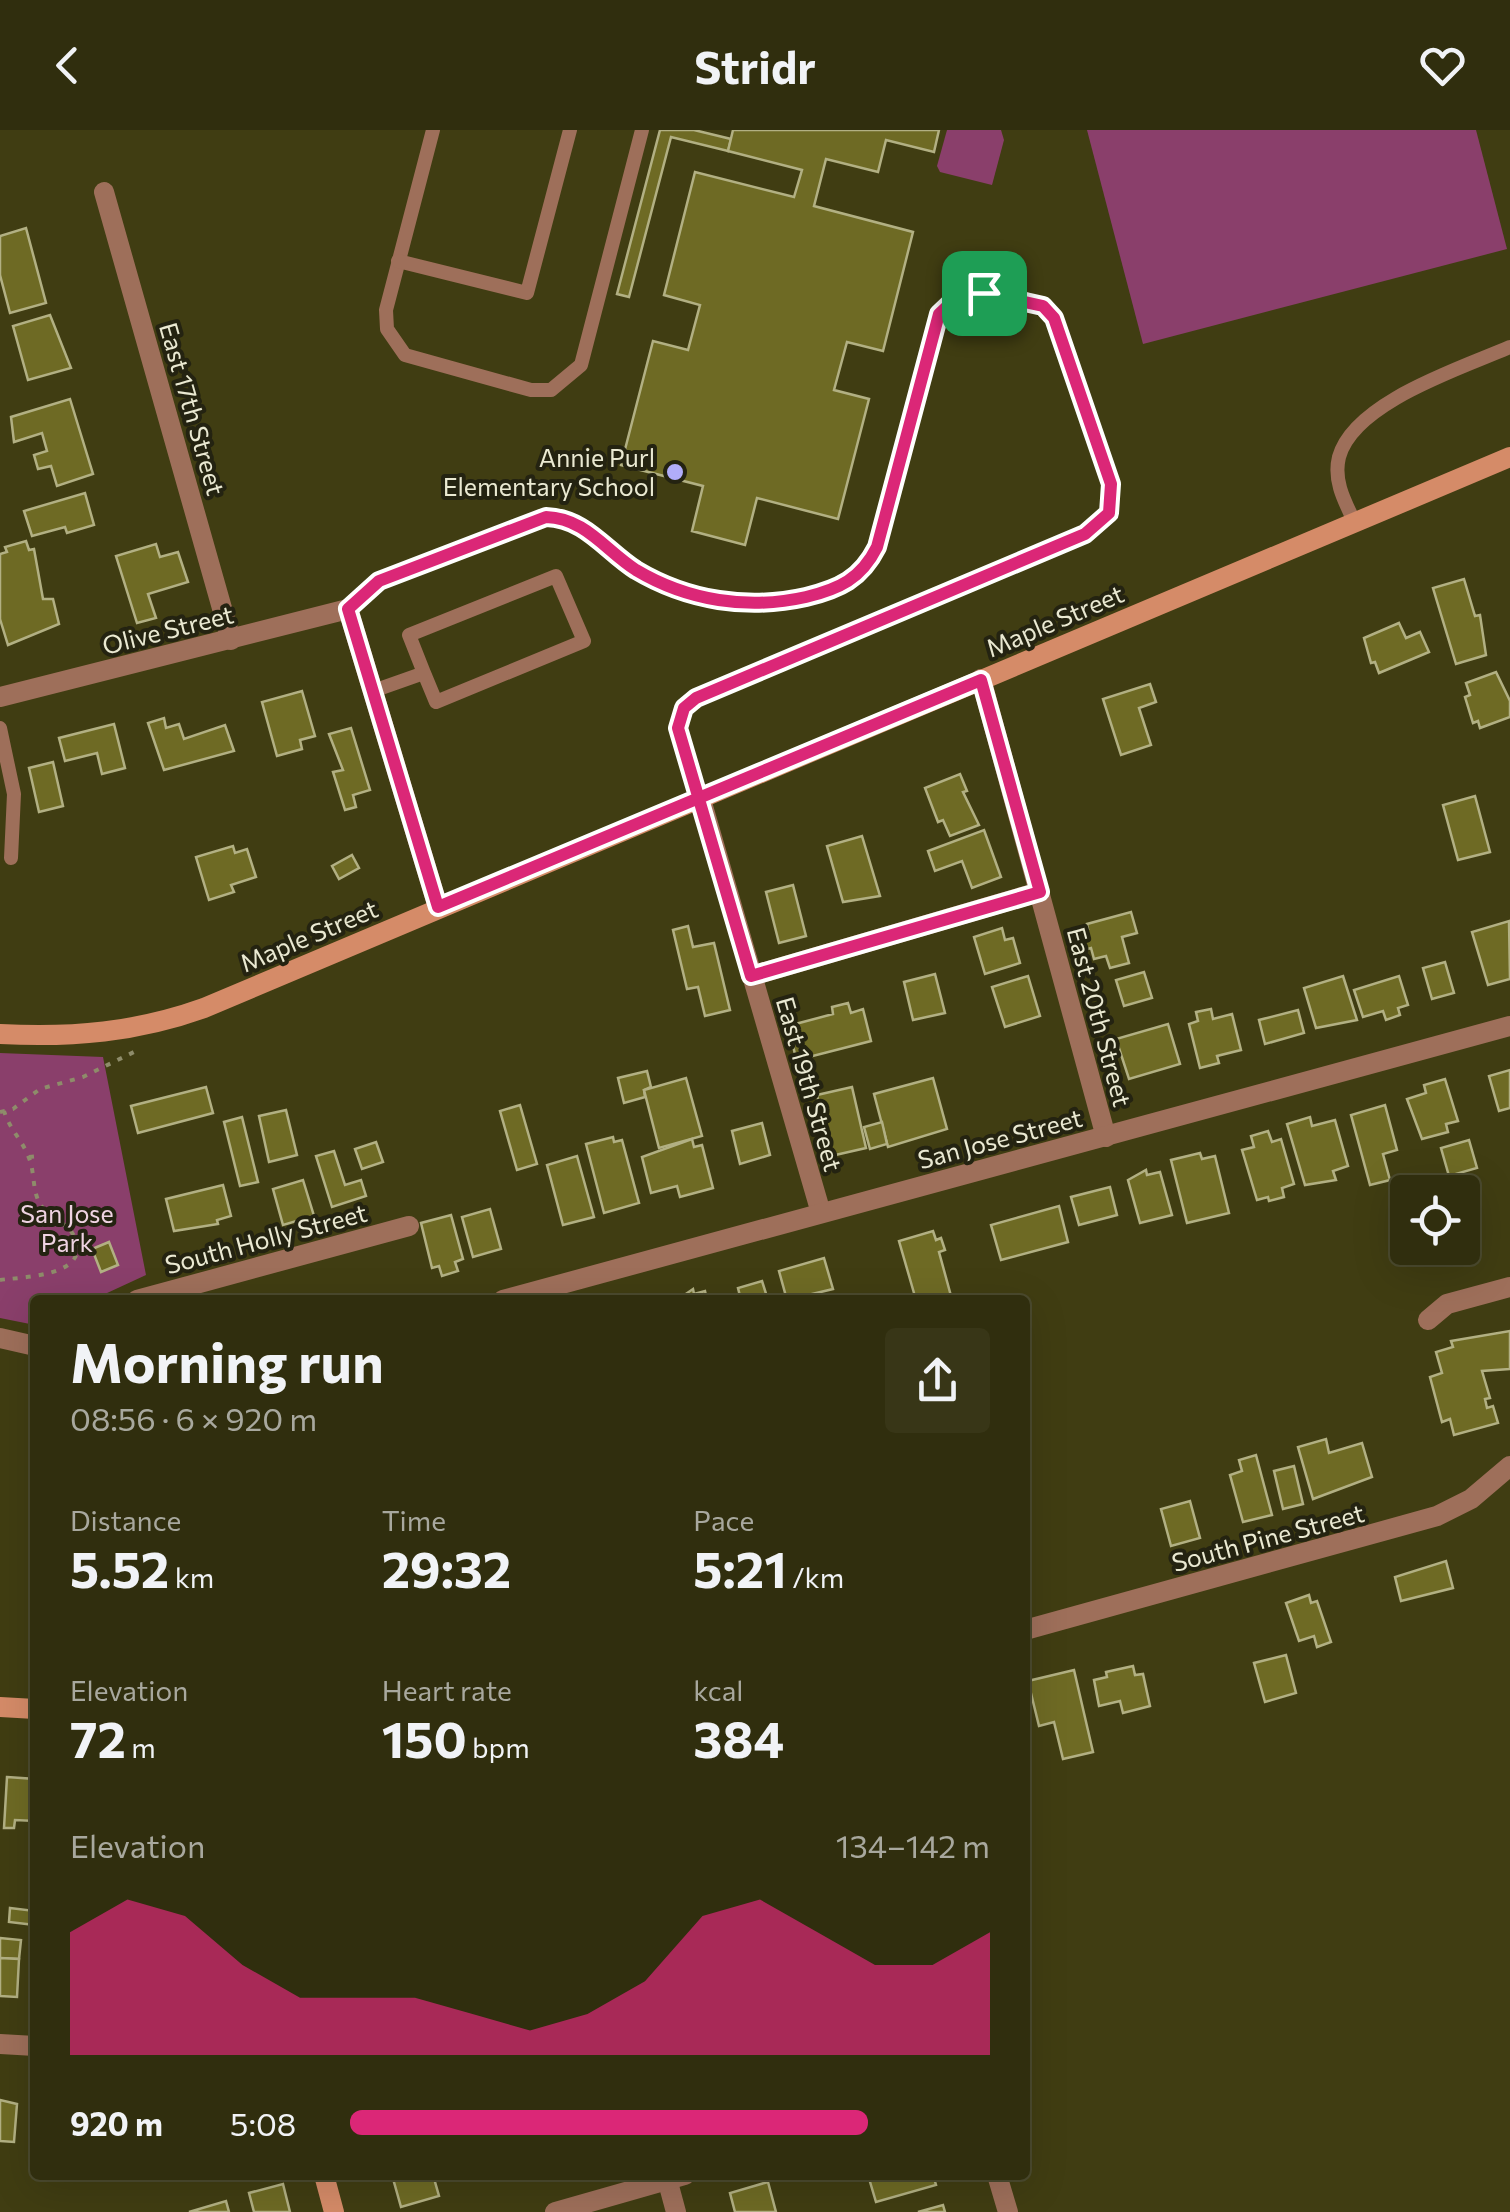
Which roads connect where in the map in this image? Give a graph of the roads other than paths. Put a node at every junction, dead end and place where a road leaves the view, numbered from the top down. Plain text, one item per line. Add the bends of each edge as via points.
1 (433, 130) edge
2 (570, 130) edge
3 (642, 130) edge
4 (104, 192) dead end
5 (398, 262) junction
6 (1510, 347) edge
7 (1510, 458) edge
8 (1355, 522) junction
9 (348, 609) junction
10 (231, 640) junction
11 (424, 672) junction
12 (981, 680) junction
13 (373, 691) junction
14 (0, 697) edge
15 (0, 728) edge
16 (700, 796) junction
17 (11, 858) dead end
18 (1040, 892) junction
19 (438, 907) junction
20 (751, 976) junction
21 (1510, 1026) edge
22 (0, 1034) edge
23 (1106, 1137) junction
24 (821, 1213) junction
25 (409, 1226) dead end
26 (1510, 1287) edge
27 (155, 1295) edge
28 (521, 1295) edge
29 (1428, 1320) dead end
30 (0, 1338) edge
31 (30, 1345) edge
32 (1510, 1466) edge
33 (1030, 1629) edge
34 (0, 1707) edge
35 (30, 1709) edge
36 (0, 2044) edge
37 (30, 2046) edge
38 (325, 2180) edge
39 (663, 2180) edge
40 (673, 2180) edge
41 (998, 2180) edge
42 (334, 2212) edge
43 (555, 2212) edge
44 (676, 2212) edge
45 (1008, 2212) edge

1 - 5 lane
2 - 5 lane via 527,294
3 - 5 lane via 581,365 567,382 532,390 406,354 387,329
4 - 10 street, East 17th Street
6 - 8 lane via 1358,425 1338,471
7 - 8 street, Maple Street
8 - 12 street, Maple Street
9 - 10 street, Olive Street
9 - 13 street
9 - 16 lane via 379,581 546,517 582,526 635,569 672,587 727,603 774,604 830,591 868,566 877,547 947,303 984,293 1043,306 1054,318 1111,484 1109,513 1085,534 696,698 684,708 678,728
10 - 14 street, Olive Street
11 - 11 lane via 436,702 584,641 556,576 409,635
11 - 13 lane
12 - 16 street, Maple Street
12 - 18 street, East 20th Street
13 - 19 street
15 - 17 lane via 14,794
16 - 19 street, Maple Street
16 - 20 street, East 19th Street
18 - 20 street
18 - 23 street, East 20th Street
19 - 22 street, Maple Street via 153,1026 87,1035
20 - 24 street, East 19th Street
21 - 23 street, San Jose Street
23 - 24 street, San Jose Street
24 - 28 street, San Jose Street
25 - 27 street, South Holly Street
26 - 29 street via 1447,1304
30 - 31 street
32 - 33 street, South Pine Street via 1471,1500 1437,1516
34 - 35 street
36 - 37 street
38 - 42 street
39 - 43 street
40 - 44 street
41 - 45 street

